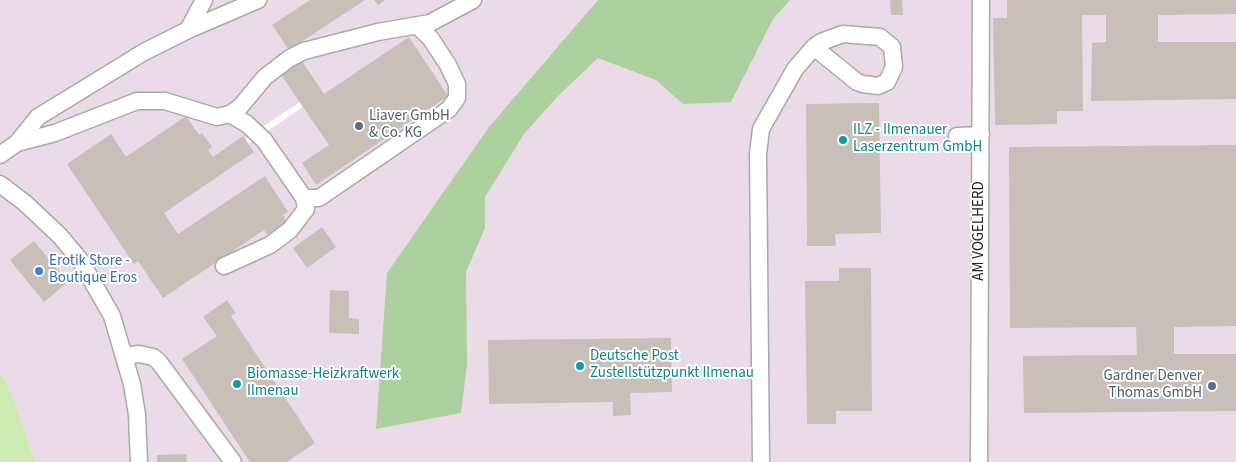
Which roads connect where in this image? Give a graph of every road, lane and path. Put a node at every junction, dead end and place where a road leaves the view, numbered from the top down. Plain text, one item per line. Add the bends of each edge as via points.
1 (204, 0) edge
2 (258, 0) edge
3 (474, 0) edge
4 (982, 0) edge
5 (418, 26) junction
6 (188, 30) junction
7 (814, 47) junction
8 (230, 114) junction
9 (981, 134) junction
10 (957, 136) dead end
11 (17, 143) junction
12 (0, 155) edge
13 (0, 184) edge
14 (304, 198) junction
15 (224, 266) dead end
16 (125, 356) junction
17 (139, 462) edge
18 (233, 462) edge
19 (761, 462) edge
20 (979, 462) edge

1 - 6 street
2 - 6 street
3 - 5 street via 441,19
4 - 9 street, AM VOGELHERD
5 - 8 street via 378,32 304,51 265,77
5 - 14 street via 448,65 457,84 457,98 442,114 319,198
6 - 11 street via 144,52 38,117
7 - 7 street via 863,84 878,86 887,82 894,67 892,48 880,37 843,34
7 - 19 street via 794,69 759,137
8 - 11 street via 217,117 165,101 137,101 48,135
8 - 14 street via 264,140
9 - 10 street
9 - 20 street, AM VOGELHERD
11 - 12 street
13 - 16 street via 44,219 80,260 112,316
14 - 15 street via 306,209 290,230 270,245
16 - 17 street via 137,415
16 - 18 street via 139,354 159,362

